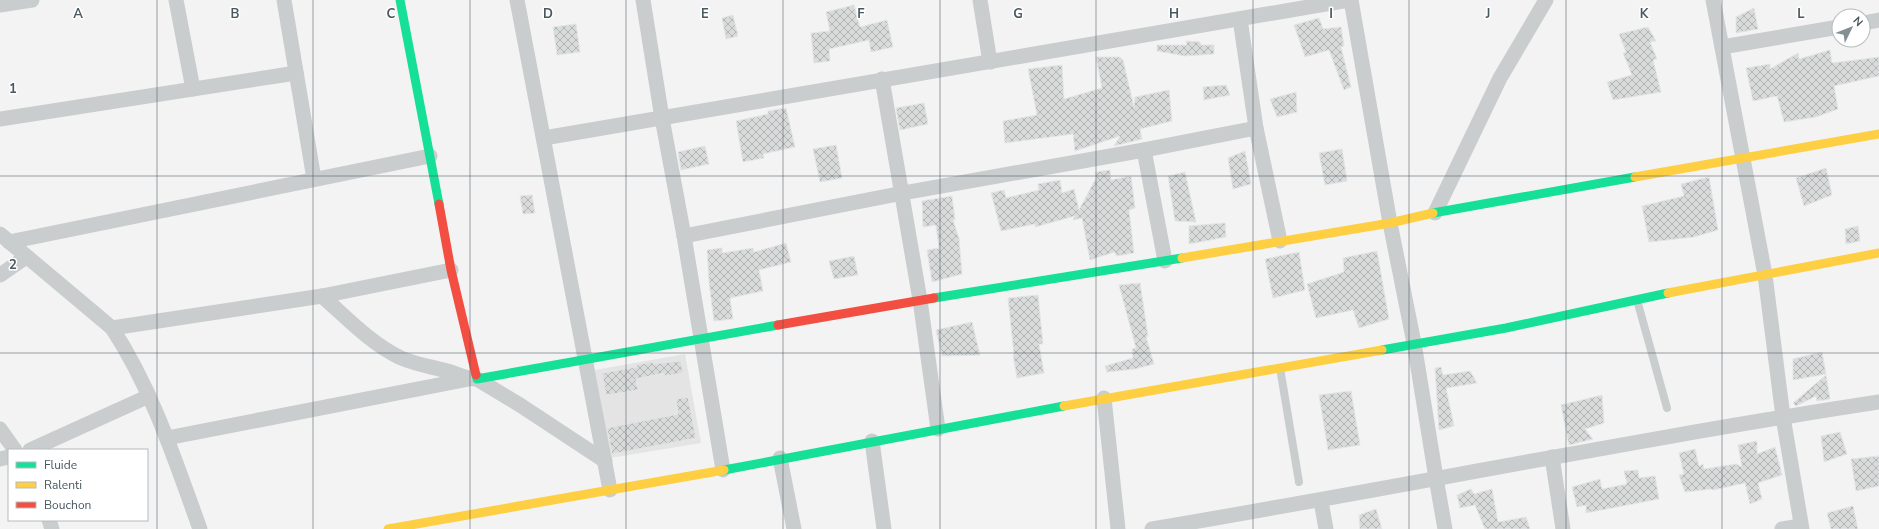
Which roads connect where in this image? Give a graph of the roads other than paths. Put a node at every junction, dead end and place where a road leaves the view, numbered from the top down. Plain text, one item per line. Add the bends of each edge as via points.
1 (32, 0) edge
2 (176, 0) edge
3 (284, 0) edge
4 (400, 0) edge
5 (517, 0) edge
6 (980, 0) edge
7 (1350, 0) edge
8 (1546, 0) edge
9 (1714, 0) edge
10 (647, 1) edge
11 (0, 5) edge
12 (1240, 19) junction
13 (1831, 28) edge
14 (1722, 47) junction
15 (990, 62) junction
16 (296, 73) junction
17 (882, 79) junction
18 (193, 88) junction
19 (662, 118) junction
20 (0, 119) edge
21 (1256, 128) junction
22 (1879, 134) edge
23 (544, 138) junction
24 (1144, 150) junction
25 (430, 156) junction
26 (1743, 157) junction
27 (314, 179) junction
28 (903, 193) junction
29 (1435, 213) junction
30 (1390, 223) junction
31 (684, 236) junction
32 (5, 238) edge
33 (1280, 241) junction
34 (1879, 253) edge
35 (26, 257) junction
36 (1165, 261) junction
37 (451, 270) junction
38 (1765, 274) junction
39 (0, 275) edge
40 (322, 296) junction
41 (1637, 299) junction
42 (920, 300) junction
43 (112, 328) junction
44 (701, 338) junction
45 (1414, 343) junction
46 (586, 360) junction
47 (1280, 367) junction
48 (473, 379) junction
49 (149, 396) junction
50 (1104, 398) junction
51 (1879, 402) edge
52 (1667, 408) dead end
53 (1783, 417) junction
54 (0, 429) edge
55 (938, 429) junction
56 (167, 438) junction
57 (872, 441) junction
58 (14, 449) edge
59 (32, 449) edge
60 (1552, 457) junction
61 (780, 458) junction
62 (605, 461) junction
63 (723, 470) junction
64 (1436, 478) junction
65 (1299, 482) dead end
66 (610, 490) junction
67 (1321, 500) junction
68 (1801, 527) edge
69 (200, 529) edge
70 (388, 529) edge
71 (794, 529) edge
72 (884, 529) edge
73 (1118, 529) edge
74 (1152, 529) edge
75 (1326, 529) edge
76 (1445, 529) edge
77 (1564, 529) edge
78 (1782, 529) edge

1 - 11 street
2 - 18 street
3 - 16 street
4 - 25 street
5 - 23 street
6 - 15 street
7 - 12 street
7 - 30 street
8 - 29 street via 1500,78
9 - 14 street
10 - 19 street
12 - 15 street
12 - 21 street
13 - 14 street
14 - 26 street
15 - 17 street
16 - 18 street
16 - 27 street
17 - 19 street
17 - 28 street
18 - 20 street
19 - 23 street
19 - 31 street
21 - 24 street
21 - 33 street
22 - 26 street
23 - 46 street
24 - 28 street
24 - 36 street
25 - 27 street
25 - 37 street
26 - 29 street
26 - 38 street
27 - 32 street
28 - 31 street
28 - 42 street
29 - 30 street
30 - 33 street
30 - 45 street
31 - 44 street
32 - 35 street
33 - 36 street
34 - 38 street
35 - 39 street
35 - 43 street
36 - 42 street
37 - 40 street
37 - 48 street
38 - 41 street
38 - 53 street
40 - 43 street
40 - 48 street via 372,340 401,358
41 - 45 street via 1506,328
41 - 52 lane
42 - 44 street
42 - 55 street
43 - 49 street via 131,357
44 - 46 street
44 - 63 street
45 - 47 street
45 - 64 street
46 - 48 street
46 - 62 street
47 - 50 street
47 - 65 lane
48 - 56 street
48 - 62 street via 520,405
49 - 56 street
49 - 59 street
50 - 55 street
50 - 73 street
51 - 53 street
53 - 60 street
53 - 68 street
54 - 58 street
55 - 57 street
56 - 69 street
57 - 61 street
57 - 72 street
60 - 64 street
60 - 77 street
61 - 63 street
61 - 71 street
62 - 66 street
63 - 66 street
64 - 67 street
64 - 76 street
66 - 70 street
67 - 74 street
67 - 75 street
68 - 78 street

